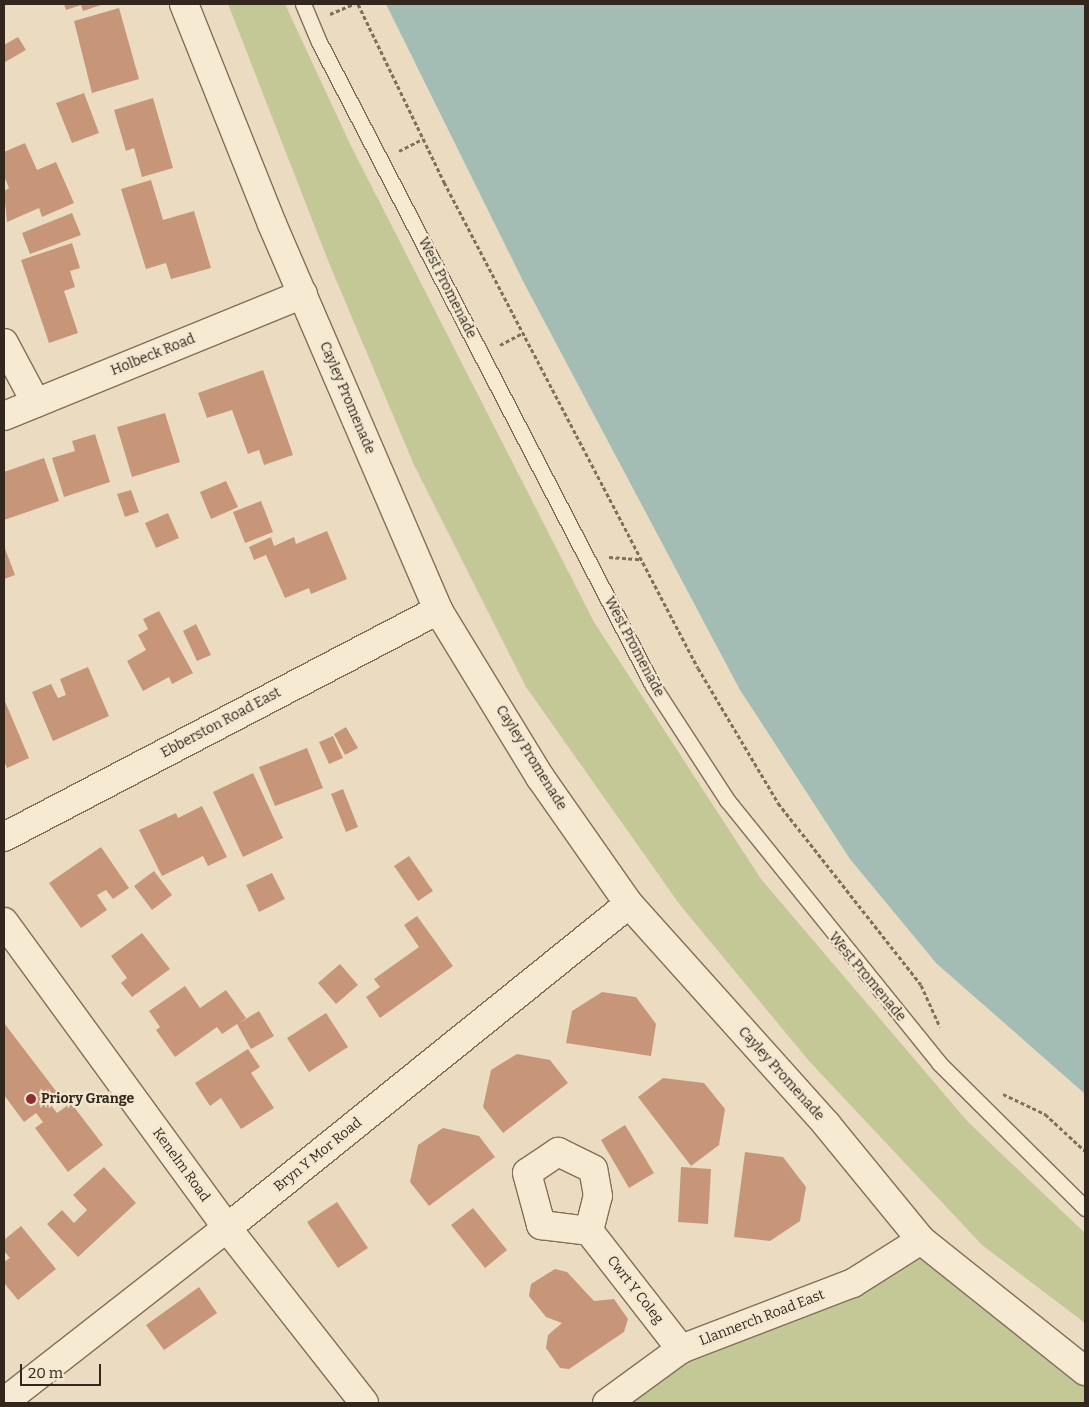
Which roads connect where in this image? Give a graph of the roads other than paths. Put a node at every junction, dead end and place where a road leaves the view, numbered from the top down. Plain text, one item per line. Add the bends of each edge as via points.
1 (184, 4) edge
2 (303, 4) edge
3 (303, 294) junction
4 (4, 343) edge
5 (36, 403) junction
6 (4, 416) edge
7 (438, 610) junction
8 (4, 837) edge
9 (629, 904) junction
10 (4, 922) edge
11 (1085, 1208) edge
12 (227, 1228) junction
13 (589, 1231) dead end
14 (921, 1240) junction
15 (681, 1349) junction
16 (1085, 1371) edge
17 (4, 1402) edge
18 (364, 1403) edge
19 (606, 1403) edge

1 - 3 street, Cayley Promenade
2 - 11 lane, West Promenade via 653,686 726,800 938,1063
3 - 5 street, Holbeck Road
3 - 7 street, Cayley Promenade
4 - 5 street
5 - 6 street, Holbeck Road
7 - 8 street, Ebberston Road East
7 - 9 street, Cayley Promenade via 540,777
9 - 12 street, Bryn Y Mor Road
9 - 14 street, Cayley Promenade via 827,1125
10 - 12 street, Kenelm Road
12 - 17 street, Bryn Y Mor Road
12 - 18 street, Kenelm Road
13 - 15 street, Cwrt Y Coleg
14 - 15 street, Llannerch Road East via 852,1283
14 - 16 street, Cayley Promenade
15 - 19 street, Llannerch Road East

